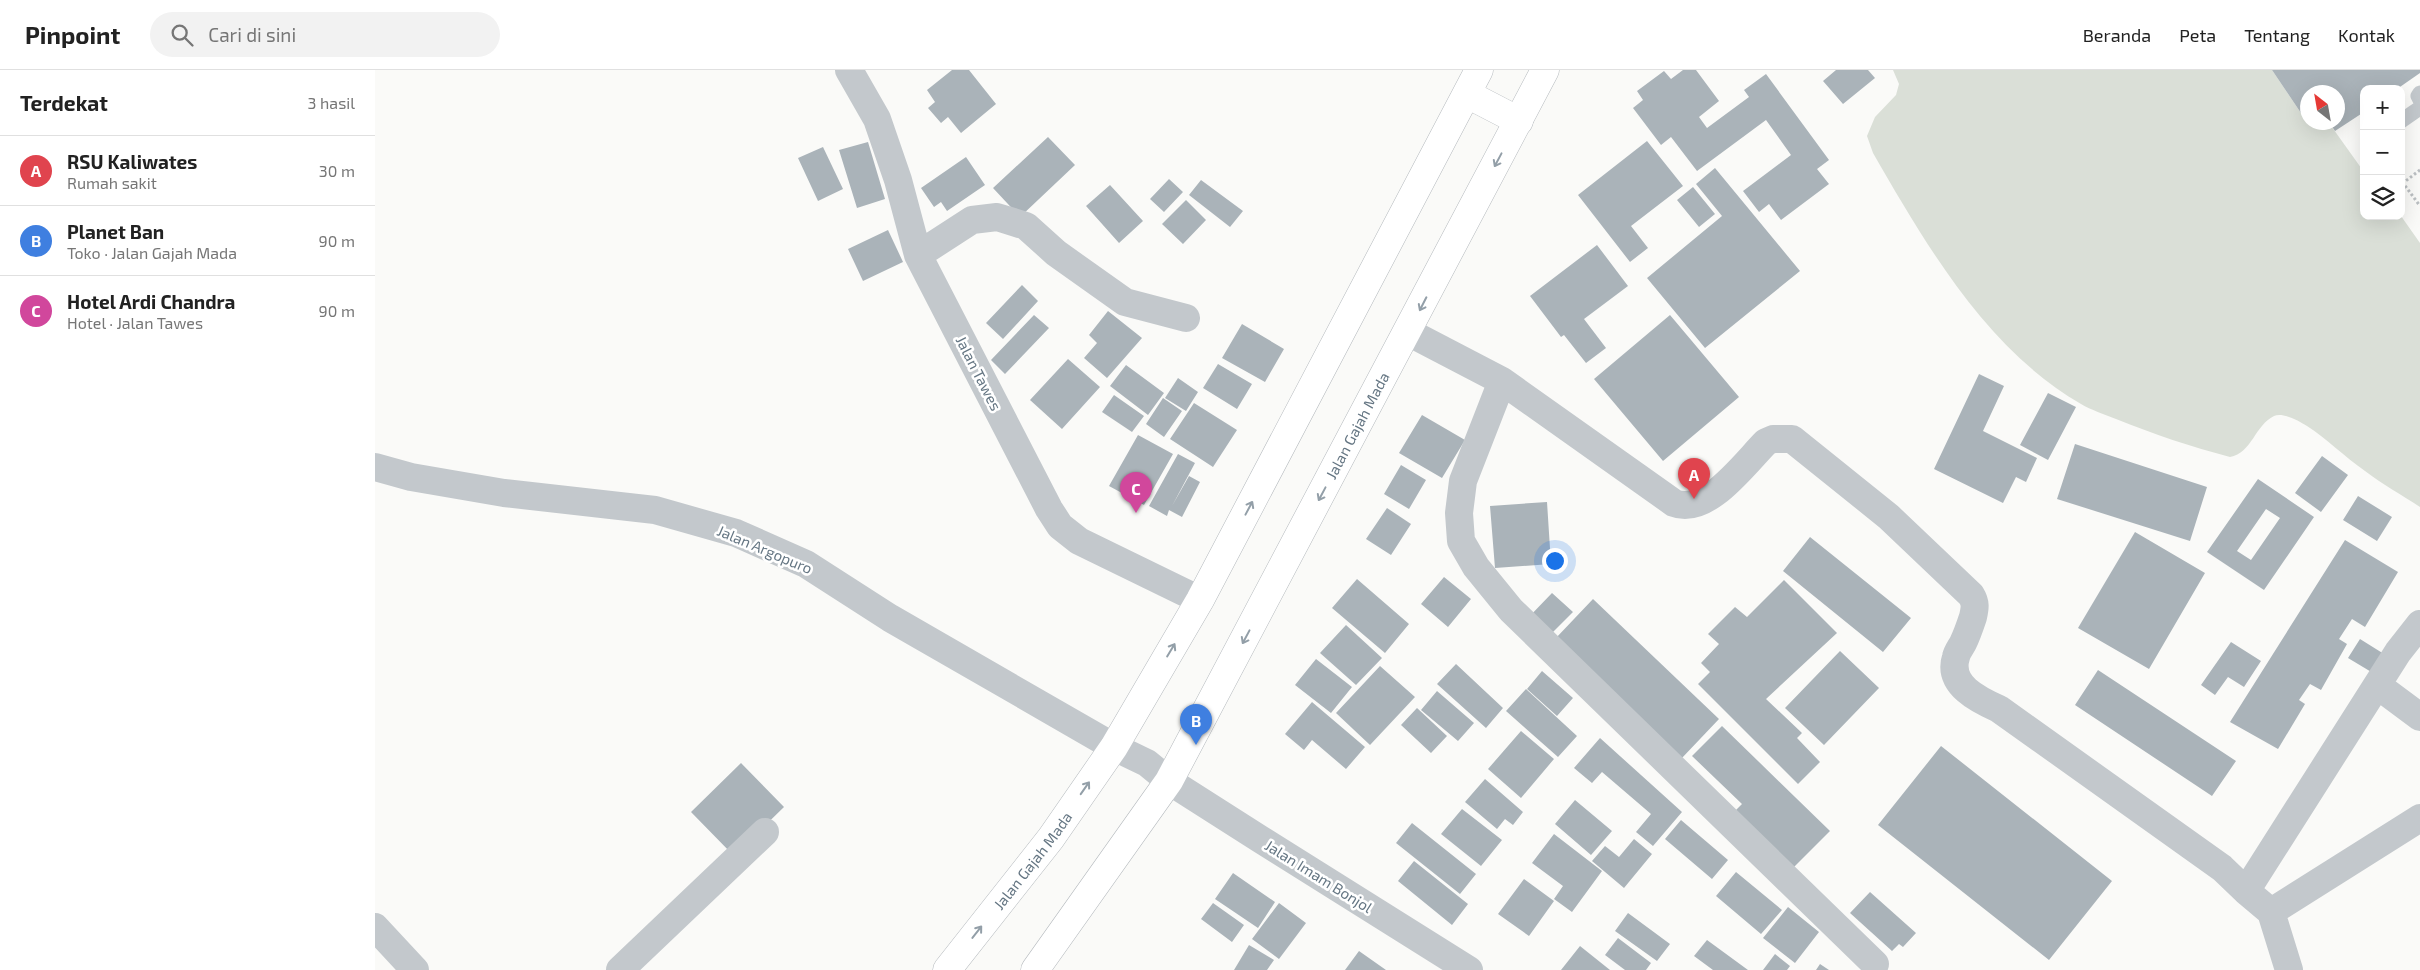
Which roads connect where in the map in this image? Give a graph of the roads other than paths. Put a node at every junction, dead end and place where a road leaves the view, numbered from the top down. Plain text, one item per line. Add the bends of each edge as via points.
1 (849, 70) edge
2 (1479, 70) edge
3 (1545, 70) edge
4 (2420, 93) edge
5 (1467, 94) junction
6 (2420, 100) edge
7 (2420, 108) edge
8 (2405, 118) edge
9 (1519, 121) junction
10 (918, 255) junction
11 (1186, 318) dead end
12 (1408, 332) junction
13 (1502, 381) junction
14 (375, 467) edge
15 (1200, 600) junction
16 (2420, 624) edge
17 (2377, 685) junction
18 (2420, 717) edge
19 (1114, 747) junction
20 (1169, 781) junction
21 (2420, 818) edge
22 (765, 832) dead end
23 (2246, 891) junction
24 (2271, 912) junction
25 (375, 927) edge
26 (1875, 964) dead end
27 (415, 970) edge
28 (620, 970) edge
29 (947, 970) edge
30 (1035, 970) edge
31 (1469, 970) edge
32 (2289, 970) edge

1 - 10 street, Jalan Tawes via 877,119
2 - 5 highway, Jalan Gajah Mada
3 - 9 highway, Jalan Gajah Mada
4 - 6 lane
5 - 9 highway
15 -> 5 highway, Jalan Gajah Mada
7 - 8 lane
9 -> 12 highway, Jalan Gajah Mada
10 - 11 street via 972,220 997,217 1025,226 1056,253 1125,302
10 - 15 street, Jalan Tawes via 1060,526 1079,541
12 - 13 street
12 -> 20 highway, Jalan Gajah Mada
13 - 23 street via 1674,503 1683,506 1697,505 1710,499 1765,442 1792,439 1889,517 1971,595 1974,610 1967,635 1956,656 1955,669 1964,689 1977,700 1999,709 2222,868
13 - 26 street via 1463,481 1459,513 1461,541 1476,568 1511,610
14 - 19 street, Jalan Argopuro via 411,477 504,493 655,510 736,533 806,564 891,618
19 -> 15 highway, Jalan Gajah Mada
16 - 17 street
17 - 18 street
17 - 23 street
19 - 20 street via 1147,763
29 -> 19 highway, Jalan Gajah Mada via 1051,838
20 - 30 highway, Jalan Gajah Mada
20 - 31 street, Jalan Imam Bonjol
21 - 24 street
22 - 28 street
23 - 24 street
24 - 32 street
25 - 27 street

